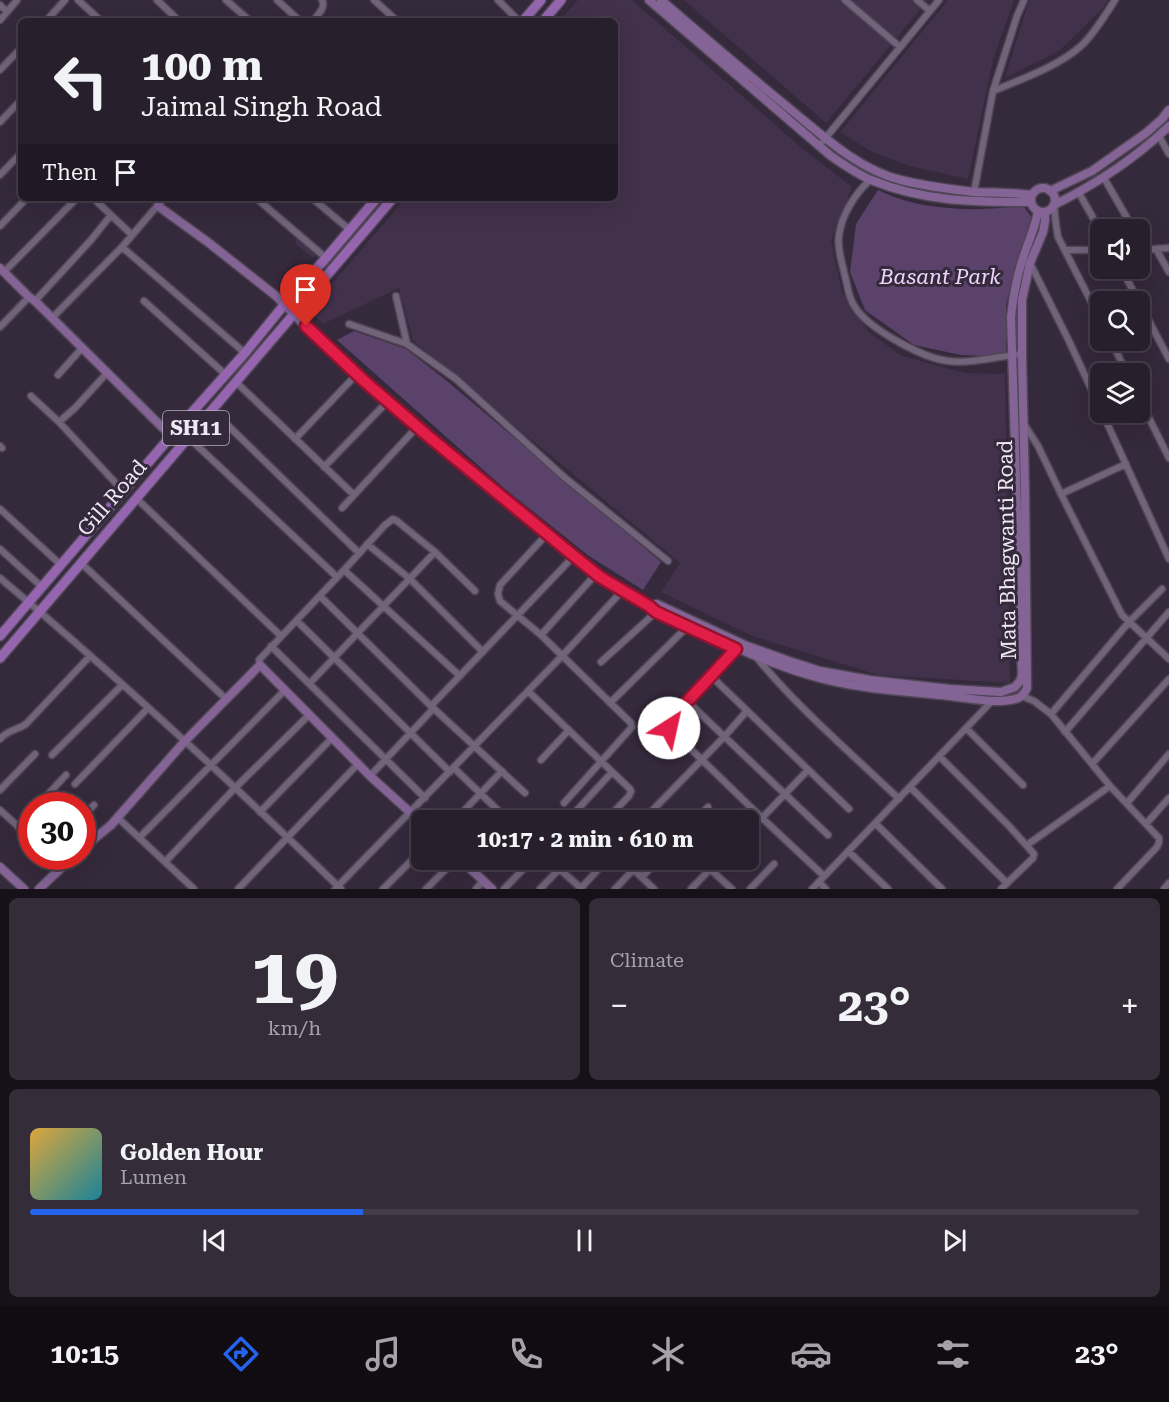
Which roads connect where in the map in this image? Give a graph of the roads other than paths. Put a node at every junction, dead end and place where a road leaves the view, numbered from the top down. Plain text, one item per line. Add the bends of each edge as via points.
1 (17, 0) edge
2 (65, 0) edge
3 (78, 0) edge
4 (157, 0) edge
5 (226, 0) edge
6 (277, 0) edge
7 (322, 0) edge
8 (374, 0) edge
9 (498, 0) edge
10 (541, 0) edge
11 (561, 0) edge
12 (649, 0) edge
13 (662, 0) edge
14 (845, 0) edge
15 (917, 0) edge
16 (939, 0) edge
17 (1024, 0) edge
18 (1115, 0) edge
19 (0, 5) edge
20 (930, 11) junction
21 (7, 12) junction
22 (49, 18) edge
23 (97, 18) edge
24 (176, 18) edge
25 (247, 18) edge
26 (297, 18) edge
27 (316, 18) edge
28 (394, 18) edge
29 (518, 18) edge
30 (524, 18) edge
31 (546, 18) edge
32 (0, 20) edge
33 (900, 47) junction
34 (18, 51) edge
35 (0, 70) edge
36 (993, 91) junction
37 (18, 103) edge
38 (1169, 110) edge
39 (0, 122) edge
40 (1169, 126) edge
41 (1159, 136) junction
42 (825, 138) junction
43 (819, 146) junction
44 (1169, 154) edge
45 (18, 156) edge
46 (0, 175) edge
47 (1104, 178) junction
48 (870, 180) junction
49 (1050, 191) junction
50 (974, 192) junction
51 (1078, 193) junction
52 (1032, 199) junction
53 (24, 201) edge
54 (74, 201) edge
55 (96, 201) edge
56 (162, 201) edge
57 (260, 201) edge
58 (316, 201) edge
59 (372, 201) edge
60 (390, 201) edge
61 (1054, 205) junction
62 (158, 206) junction
63 (1042, 211) junction
64 (111, 215) junction
65 (1093, 219) edge
66 (1128, 219) edge
67 (0, 226) edge
68 (350, 230) junction
69 (132, 235) junction
70 (122, 247) junction
71 (1169, 248) edge
72 (1150, 249) edge
73 (1156, 249) junction
74 (1065, 250) junction
75 (1090, 250) edge
76 (326, 258) junction
77 (1030, 263) junction
78 (1169, 272) edge
79 (2, 273) edge
80 (396, 296) dead end
81 (32, 299) junction
82 (1090, 299) edge
83 (144, 301) dead end
84 (284, 305) junction
85 (293, 314) junction
86 (52, 318) junction
87 (349, 324) dead end
88 (1150, 324) edge
89 (0, 327) edge
90 (407, 344) junction
91 (82, 348) junction
92 (245, 353) junction
93 (1022, 354) junction
94 (1011, 355) junction
95 (1169, 359) edge
96 (107, 373) junction
97 (357, 374) junction
98 (58, 375) dead end
99 (226, 375) junction
100 (236, 382) junction
101 (1090, 385) edge
102 (31, 396) dead end
103 (388, 401) junction
104 (212, 410) junction
105 (1150, 420) edge
106 (59, 422) junction
107 (1023, 423) junction
108 (1107, 423) edge
109 (417, 427) junction
110 (171, 436) junction
111 (188, 437) junction
112 (295, 439) junction
113 (1169, 458) edge
114 (1126, 464) junction
115 (324, 467) junction
116 (124, 492) junction
117 (1061, 494) junction
118 (354, 495) junction
119 (136, 498) junction
120 (0, 508) edge
121 (342, 508) dead end
122 (547, 534) junction
123 (367, 544) junction
124 (0, 549) edge
125 (435, 552) junction
126 (359, 553) junction
127 (574, 556) junction
128 (1169, 559) edge
129 (668, 561) dead end
130 (81, 563) junction
131 (61, 565) junction
132 (344, 570) junction
133 (596, 574) junction
134 (337, 577) junction
135 (0, 578) edge
136 (410, 579) junction
137 (42, 587) junction
138 (1162, 589) dead end
139 (475, 591) dead end
140 (622, 591) junction
141 (320, 596) junction
142 (29, 602) junction
143 (384, 606) junction
144 (652, 609) junction
145 (40, 611) junction
146 (1169, 612) edge
147 (517, 616) junction
148 (297, 621) junction
149 (1129, 622) junction
150 (688, 626) junction
151 (358, 633) junction
152 (541, 634) junction
153 (0, 636) edge
154 (281, 636) junction
155 (1147, 638) junction
156 (271, 646) junction
157 (736, 649) junction
158 (483, 652) junction
159 (90, 656) junction
160 (334, 656) junction
161 (562, 656) junction
162 (756, 656) junction
163 (0, 658) edge
164 (1169, 659) edge
165 (602, 662) dead end
166 (260, 665) junction
167 (460, 676) junction
168 (711, 676) junction
169 (1169, 679) edge
170 (310, 683) junction
171 (122, 685) junction
172 (285, 690) junction
173 (528, 691) junction
174 (1023, 696) junction
175 (226, 699) junction
176 (992, 701) junction
177 (688, 702) junction
178 (610, 703) junction
179 (432, 707) junction
180 (148, 708) junction
181 (746, 712) junction
182 (1051, 714) junction
183 (309, 715) junction
184 (966, 728) junction
185 (569, 730) junction
186 (1065, 732) junction
187 (410, 734) junction
188 (724, 737) junction
189 (332, 738) junction
190 (0, 739) edge
191 (185, 741) junction
192 (474, 747) junction
193 (36, 754) dead end
194 (1169, 754) edge
195 (52, 755) dead end
196 (939, 756) junction
197 (385, 760) junction
198 (541, 760) dead end
199 (702, 760) junction
200 (602, 762) junction
201 (358, 764) junction
202 (1092, 764) junction
203 (210, 765) junction
204 (452, 770) junction
205 (808, 770) junction
206 (502, 771) junction
207 (612, 772) junction
208 (66, 775) dead end
209 (370, 776) junction
210 (75, 784) dead end
211 (1023, 784) dead end
212 (910, 786) junction
213 (1110, 786) junction
214 (235, 788) junction
215 (0, 790) edge
216 (50, 792) edge
217 (525, 793) dead end
218 (481, 794) junction
219 (785, 794) junction
220 (424, 798) junction
221 (1169, 798) edge
222 (899, 799) junction
223 (564, 803) dead end
224 (1126, 803) junction
225 (708, 807) dead end
226 (849, 809) dead end
227 (0, 810) edge
228 (413, 810) edge
229 (465, 810) edge
230 (495, 810) edge
231 (577, 810) edge
232 (616, 810) edge
233 (653, 810) edge
234 (705, 810) edge
235 (260, 812) junction
236 (411, 812) joint
237 (118, 818) junction
238 (762, 818) junction
239 (875, 823) junction
240 (1146, 824) junction
241 (18, 826) edge
242 (828, 835) dead end
243 (96, 837) edge
244 (139, 838) junction
245 (287, 838) junction
246 (1027, 845) junction
247 (848, 851) junction
248 (411, 861) edge
249 (165, 862) junction
250 (774, 864) dead end
251 (0, 867) edge
252 (59, 870) edge
253 (445, 870) edge
254 (471, 870) edge
255 (522, 870) edge
256 (558, 870) edge
257 (560, 870) edge
258 (598, 870) edge
259 (649, 870) edge
260 (709, 870) edge
261 (711, 870) edge
262 (824, 876) junction
263 (642, 877) junction
264 (483, 881) junction
265 (819, 882) junction
266 (1007, 883) junction
267 (1169, 883) edge
268 (338, 888) edge
269 (24, 889) edge
270 (39, 889) edge
271 (194, 889) edge
272 (238, 889) edge
273 (383, 889) edge
274 (426, 889) edge
275 (476, 889) edge
276 (492, 889) edge
277 (504, 889) edge
278 (540, 889) edge
279 (581, 889) edge
280 (615, 889) edge
281 (654, 889) edge
282 (691, 889) edge
283 (732, 889) edge
284 (750, 889) edge
285 (812, 889) edge
286 (826, 889) edge
287 (888, 889) edge
288 (942, 889) edge
289 (1001, 889) edge
290 (1117, 889) edge
291 (1164, 889) edge

1 - 21 street
2 - 22 street
3 - 23 street
4 - 24 street
5 - 25 street
6 - 26 street
7 - 27 street via 324,8
8 - 28 street
9 - 29 street
10 - 30 main road
11 - 31 main road
12 - 43 street
13 - 42 street
14 - 33 street
15 - 20 street
16 - 20 street
17 - 36 street
18 - 36 street via 1081,45 1049,68
19 - 21 street
20 - 33 street
21 - 32 street
33 - 42 street
34 - 35 street
36 - 50 street
37 - 39 street
38 - 49 street via 1146,133 1092,171
40 - 41 street
41 - 44 street
41 - 47 street
42 - 43 street
42 - 50 street via 871,169 899,180
43 - 48 street
45 - 46 street
47 - 51 street
47 - 66 street
48 - 52 street via 940,199
48 - 94 street via 853,199 839,235 851,301 858,312 873,326 925,355 966,362
49 - 52 street via 1042,188
49 - 61 street
50 - 52 street via 1017,193
51 - 61 street
51 - 65 street
52 - 63 street via 1033,206
53 - 67 street
54 - 79 street
55 - 64 street
56 - 62 street
57 - 76 street
58 - 68 street
59 - 68 main road, Gill Road / SH11
60 - 85 main road, Gill Road / SH11
61 - 63 street
61 - 74 street via 1057,232
62 - 69 street
62 - 84 street
63 - 77 street, Mata Bhagwanti Road via 1043,232
63 - 94 street via 1013,292
64 - 69 street
64 - 81 street
68 - 76 main road, Gill Road / SH11
69 - 70 street
70 - 86 street
70 - 92 street
71 - 73 street
72 - 73 street
73 - 78 street
74 - 75 street
74 - 82 street
76 - 84 main road, Gill Road / SH11
77 - 93 street, Mata Bhagwanti Road via 1022,300
77 - 101 street
79 - 81 street
80 - 90 street
81 - 86 street
81 - 89 street
83 - 99 street
84 - 85 street
84 - 92 main road, Gill Road / SH11
85 - 97 street
85 - 100 main road, Gill Road / SH11
86 - 91 street
87 - 90 street
88 - 95 street
90 - 129 street via 456,379 564,477
91 - 96 street
91 - 98 street
92 - 99 main road, Gill Road / SH11
93 - 94 street
93 - 107 street, Mata Bhagwanti Road
94 - 144 street via 1022,675 1015,687 1001,692 950,689 820,671 747,646 657,604
96 - 106 street
96 - 110 street
97 - 103 street
97 - 112 street
99 - 110 main road, Gill Road / SH11
100 - 104 main road, Gill Road / SH11
100 - 112 street
102 - 106 street
103 - 109 street
103 - 115 street
104 - 111 main road, Gill Road / SH11
104 - 126 street
105 - 113 street
106 - 116 street
107 - 117 street
107 - 174 street, Mata Bhagwanti Road via 1027,679
108 - 114 street
109 - 118 street
109 - 122 street
110 - 116 main road, Gill Road / SH11
111 - 119 main road, Gill Road / SH11
111 - 134 street
112 - 115 street
114 - 117 street
114 - 128 street
115 - 118 street
116 - 131 main road, Gill Road / SH11
117 - 149 street
118 - 121 street
119 - 130 main road, Gill Road / SH11
119 - 154 street
120 - 131 street
122 - 127 street
122 - 147 street via 498,590 501,601
123 - 125 street via 393,519
123 - 126 street
123 - 136 street
124 - 137 street
125 - 136 street
125 - 139 street
126 - 132 street
127 - 133 street
127 - 147 street
130 - 145 main road, Gill Road / SH11
130 - 175 street
131 - 137 main road, Gill Road / SH11
132 - 134 street
132 - 143 street
133 - 140 street
133 - 152 street
134 - 141 street
135 - 142 street
136 - 143 street
136 - 158 street
137 - 142 main road, Gill Road / SH11
138 - 149 street
140 - 144 street
140 - 161 street
141 - 148 street
141 - 151 street
142 - 145 street
142 - 153 main road, Gill Road / SH11
143 - 151 street
143 - 167 street
144 - 150 street
144 - 165 street
145 - 159 street
145 - 163 main road, Gill Road / SH11
146 - 155 street
147 - 152 street
147 - 158 street
148 - 154 street
148 - 160 street
149 - 155 street
149 - 182 street
150 - 157 street
150 - 178 street
151 - 160 street
151 - 179 street
152 - 161 street
154 - 156 street
155 - 164 street
155 - 186 street
156 - 166 street via 259,660
156 - 170 street
157 - 162 street
157 - 168 street
158 - 167 street
159 - 171 street
159 - 190 street via 26,724
160 - 170 street
160 - 187 street
161 - 173 street
161 - 178 street
162 - 176 street via 834,682
162 - 222 street
166 - 172 street
166 - 175 street
167 - 179 street
168 - 177 street
168 - 181 street
169 - 202 street
170 - 197 street
171 - 180 street
171 - 195 street
172 - 183 street
172 - 203 street
173 - 185 street
173 - 192 street
174 - 176 street
174 - 182 street
175 - 191 street
176 - 184 street
177 - 188 street
177 - 199 street via 672,718 669,728
178 - 200 street via 632,727
179 - 187 street
179 - 192 street
180 - 191 street
180 - 210 street
181 - 188 street
181 - 205 street
182 - 186 street
183 - 189 street
183 - 214 street
184 - 196 street
184 - 211 street
185 - 198 street
185 - 200 street
186 - 202 street
187 - 197 street
187 - 204 street
188 - 199 street
188 - 219 street
189 - 201 street
189 - 235 street
191 - 203 street
191 - 237 street
192 - 204 street
192 - 206 street
193 - 215 street
194 - 224 street
196 - 212 street
196 - 246 street
197 - 209 street
197 - 220 street
199 - 233 street
199 - 238 street
200 - 207 street
200 - 223 street
201 - 209 street
201 - 245 street
202 - 213 street
203 - 214 street
203 - 244 street
204 - 218 street
204 - 220 street
205 - 219 street
205 - 226 street
206 - 217 street
206 - 218 street
207 - 231 street
207 - 232 street via 631,791
208 - 216 street
209 - 236 street
212 - 222 street
212 - 266 street
213 - 224 street
213 - 246 street
214 - 235 street
214 - 249 street
218 - 229 street
218 - 230 street
219 - 238 street
219 - 242 street
220 - 228 street
221 - 240 street
222 - 239 street
224 - 240 street
225 - 234 street
227 - 241 street
235 - 245 street
236 - 268 street
237 - 243 street
237 - 244 street
238 - 262 street
239 - 247 street
239 - 288 street
240 - 290 street via 1160,840 1157,847
244 - 249 street
245 - 268 street
245 - 272 street
246 - 266 street via 1034,856
247 - 262 street
247 - 287 street
248 - 273 street
249 - 271 street
250 - 284 street
251 - 269 street
252 - 270 street
253 - 274 street
254 - 264 street
255 - 277 street
256 - 278 street
257 - 279 street
258 - 279 street
259 - 263 street
260 - 282 street
261 - 283 street
262 - 265 street
263 - 280 street via 633,871
263 - 281 street
264 - 275 street
264 - 276 street
265 - 285 street
265 - 286 street
266 - 289 street
267 - 291 street

